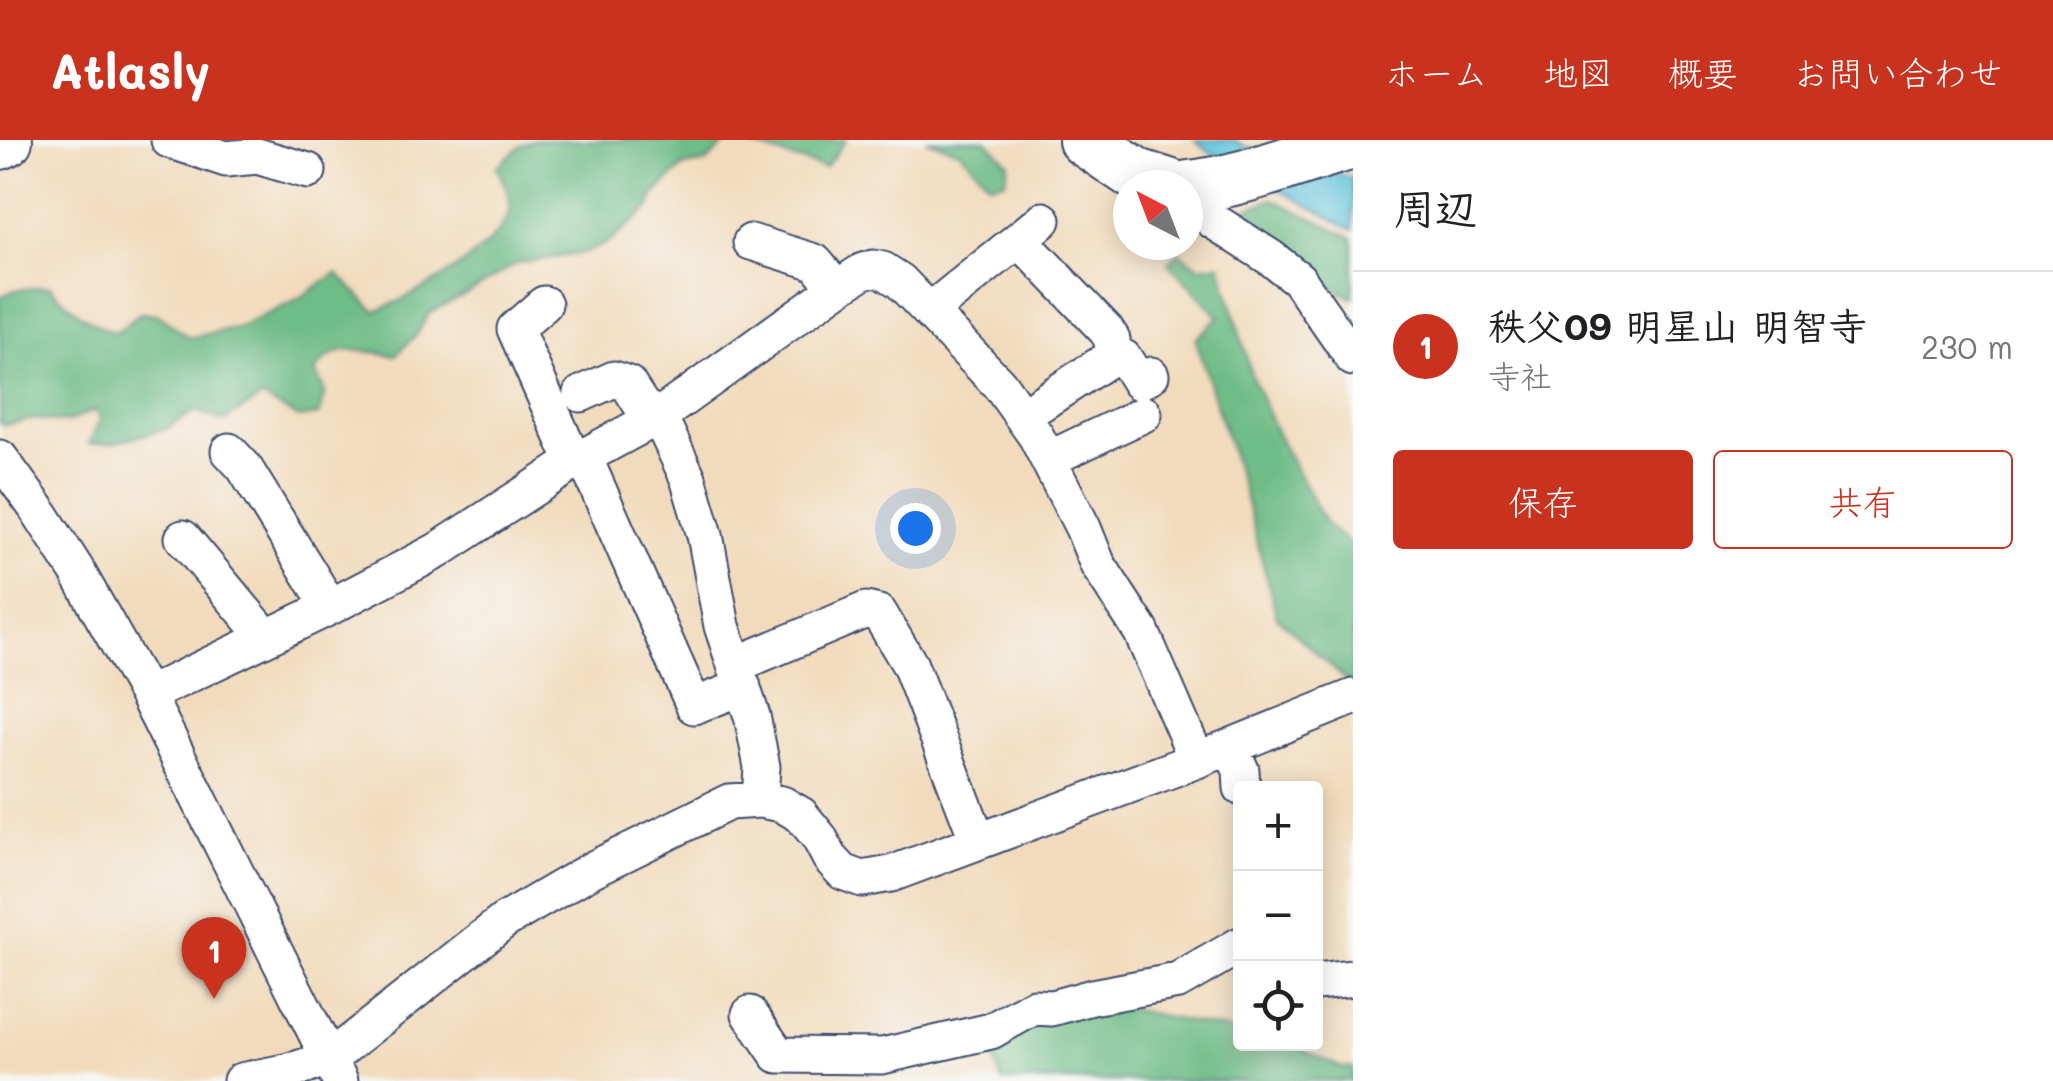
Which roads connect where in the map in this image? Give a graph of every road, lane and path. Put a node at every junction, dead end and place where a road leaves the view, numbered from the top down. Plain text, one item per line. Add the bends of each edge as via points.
1 (169, 140) edge
2 (1085, 140) edge
3 (1349, 144) edge
4 (1131, 170) edge
5 (308, 172) dead end
6 (1203, 186) edge
7 (1203, 211) edge
8 (752, 242) dead end
9 (837, 288) junction
10 (544, 304) dead end
11 (930, 311) junction
12 (1113, 356) junction
13 (1353, 358) edge
14 (1152, 375) dead end
15 (581, 394) dead end
16 (1144, 414) dead end
17 (659, 416) junction
18 (1022, 416) junction
19 (229, 452) dead end
20 (0, 458) edge
21 (1049, 459) junction
22 (579, 460) junction
23 (183, 538) dead end
24 (330, 607) junction
25 (261, 640) junction
26 (739, 676) junction
27 (147, 695) junction
28 (1353, 697) edge
29 (1230, 746) junction
30 (1197, 760) junction
31 (1242, 781) edge
32 (760, 800) junction
33 (978, 841) junction
34 (1233, 949) edge
35 (1353, 978) edge
36 (1323, 981) edge
37 (750, 1014) dead end
38 (335, 1070) edge
39 (241, 1081) edge

1 - 5 street via 226,160 257,156
2 - 4 highway
3 - 6 highway
7 - 13 street via 1298,279
8 - 9 street via 814,262
9 - 11 street via 863,271 883,270
9 - 17 street
10 - 22 street via 515,329
11 - 12 street via 1032,230 1112,339
11 - 18 street
12 - 14 street via 1124,358 1139,382
12 - 18 street
15 - 17 street via 614,378
16 - 21 street
17 - 22 street
17 - 26 street via 694,497
18 - 21 street
19 - 24 street
20 - 27 street via 77,571
21 - 30 street via 1098,565 1140,631
22 - 24 street via 437,551
22 - 26 street via 694,706
23 - 25 street via 256,625
24 - 25 street
25 - 27 street
26 - 32 street via 762,766
26 - 33 street via 866,610 878,613 915,678
27 - 38 street
28 - 29 street
29 - 30 street
29 - 31 street
30 - 33 street
32 - 33 street via 801,816 842,872 862,879
32 - 38 street via 711,810 592,868 504,921
34 - 37 street via 1178,981 1034,1007 991,1032 882,1056 778,1055
35 - 36 street
38 - 39 street

